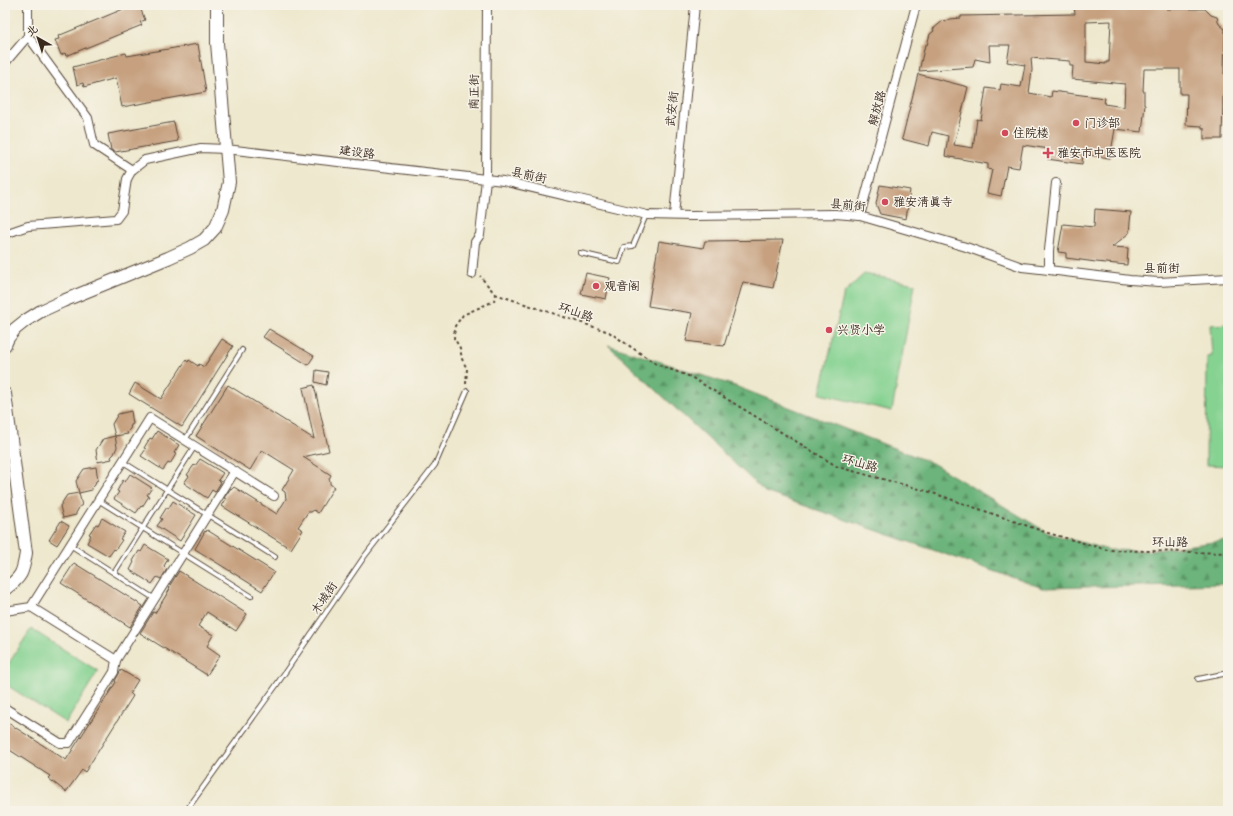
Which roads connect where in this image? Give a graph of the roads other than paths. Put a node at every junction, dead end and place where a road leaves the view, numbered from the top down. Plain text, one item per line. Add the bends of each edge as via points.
1 (28, 5) edge
2 (217, 5) edge
3 (487, 5) edge
4 (695, 5) edge
5 (916, 5) edge
6 (28, 36) junction
7 (5, 63) edge
8 (226, 149) junction
9 (132, 170) junction
10 (486, 179) junction
11 (1056, 183) dead end
12 (647, 215) junction
13 (674, 215) junction
14 (860, 216) junction
15 (5, 234) edge
16 (580, 253) dead end
17 (1049, 270) junction
18 (475, 274) road end
19 (1228, 278) edge
20 (5, 344) edge
21 (242, 350) dead end
22 (467, 391) road end
23 (5, 394) edge
24 (185, 440) junction
25 (195, 446) junction
26 (123, 462) junction
27 (235, 471) junction
28 (167, 490) junction
29 (274, 496) dead end
30 (98, 500) junction
31 (208, 515) junction
32 (143, 528) junction
33 (70, 545) junction
34 (183, 554) junction
35 (275, 557) dead end
36 (114, 573) junction
37 (5, 588) edge
38 (251, 596) dead end
39 (155, 599) junction
40 (31, 607) junction
41 (5, 611) edge
42 (116, 660) junction
43 (1228, 673) edge
44 (1198, 679) dead end
45 (5, 708) edge
46 (186, 811) edge

1 - 6 street
2 - 8 main road via 217,43
3 - 10 street, 南正街
4 - 13 street, 武安街
5 - 14 street, 解放路
6 - 7 street
6 - 9 street via 88,118 94,145
8 - 9 street, 建设路 via 201,148 145,160
8 - 10 street, 建设路
8 - 20 main road via 229,182 223,210 215,228 204,240 168,258 63,300 25,321 15,329
9 - 15 street via 127,179 122,211 116,219 28,226
10 - 12 street, 县前街
10 - 18 street, 南正街 via 480,235 475,242
11 - 17 street
12 - 13 street, 县前街
12 - 16 lane via 633,246 624,247 619,262
13 - 14 street, 县前街
14 - 17 street, 县前街 via 1022,266
17 - 19 street, 县前街 via 1159,282
21 - 24 lane
22 - 46 lane, 木城街 via 435,465 364,558
23 - 37 main road via 26,553 23,570 17,579
24 - 25 street
24 - 26 street via 150,418
25 - 27 street
25 - 28 lane
26 - 28 lane
26 - 30 street
27 - 29 street
27 - 31 street
28 - 31 lane
28 - 32 lane
30 - 32 lane
30 - 33 street
31 - 34 street
31 - 35 lane
32 - 34 lane
32 - 36 lane
33 - 36 lane
33 - 40 street
34 - 38 lane
34 - 39 street
36 - 39 lane
39 - 42 street
40 - 41 street
40 - 42 street
42 - 45 street via 114,672 69,743 60,743
43 - 44 lane

